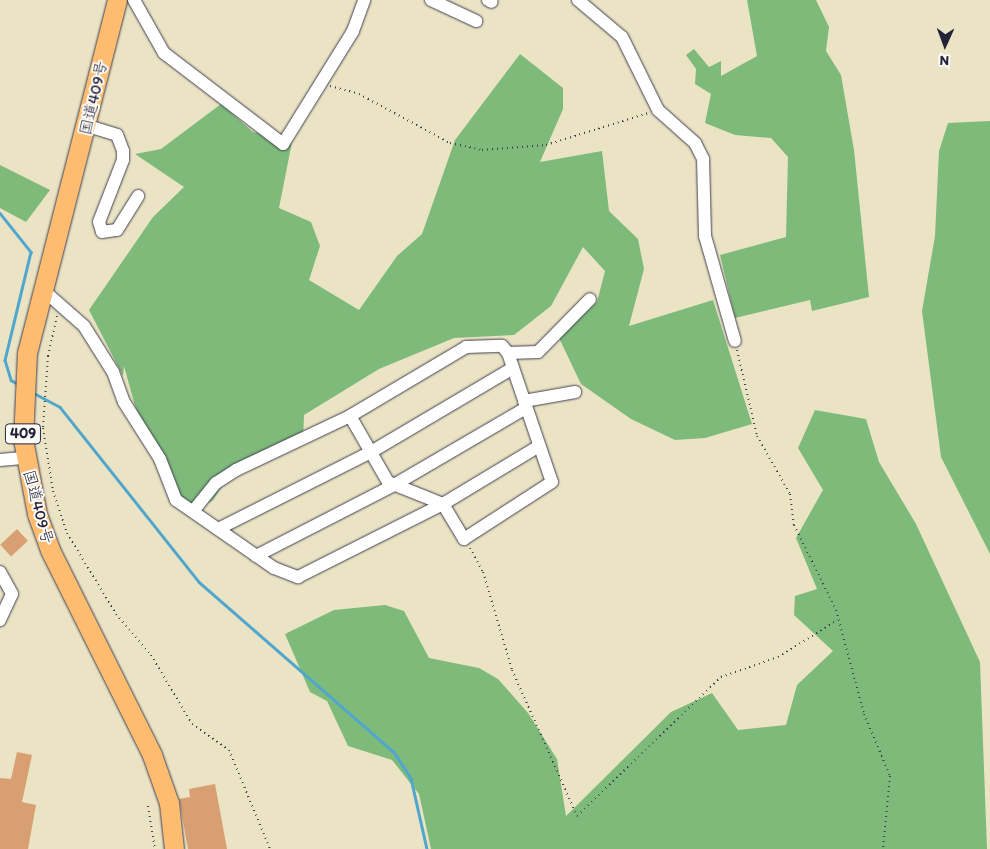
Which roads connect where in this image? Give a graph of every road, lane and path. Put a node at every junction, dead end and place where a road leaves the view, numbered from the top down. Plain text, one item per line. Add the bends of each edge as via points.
1 (117, 0) edge
2 (134, 0) edge
3 (364, 0) edge
4 (431, 0) edge
5 (578, 0) edge
6 (476, 22) dead end
7 (318, 83) junction
8 (658, 110) junction
9 (88, 126) junction
10 (138, 196) dead end
11 (42, 289) junction
12 (590, 298) dead end
13 (62, 305) junction
14 (735, 341) joint
15 (508, 353) junction
16 (513, 368) junction
17 (575, 392) dead end
18 (525, 404) junction
19 (350, 416) junction
20 (540, 446) junction
21 (371, 452) junction
22 (25, 458) junction
23 (0, 460) edge
24 (394, 485) junction
25 (443, 504) junction
26 (194, 510) junction
27 (218, 529) junction
28 (464, 539) junction
29 (256, 556) junction
30 (0, 572) edge
31 (0, 620) edge
32 (838, 620) junction
33 (148, 806) dead end
34 (155, 849) edge
35 (174, 849) edge
36 (270, 849) edge
37 (883, 849) edge

1 - 9 highway, 国道409号 / 409
2 - 7 street via 164,53 282,144
3 - 7 street via 353,31
4 - 6 street
5 - 8 street via 622,37
7 - 8 path via 359,94 450,143 482,150 546,145
8 - 14 street via 695,143 703,160 705,236
9 - 10 street via 117,135 123,151 99,222 102,232 117,230
9 - 11 highway, 国道409号 / 409
11 - 13 street
11 - 22 highway, 国道409号 / 409 via 27,352
12 - 15 street via 538,352
13 - 26 street via 84,326 113,372 124,402 160,459 176,500
13 - 36 path via 48,356 44,428 53,491 67,533 116,614 151,655 192,724 229,750
14 - 32 path via 757,436 790,494 794,525
15 - 16 street
15 - 19 street via 502,346 461,349
16 - 18 street
16 - 21 street
17 - 18 street
18 - 20 street
18 - 24 street
19 - 21 street
19 - 26 street via 236,470 216,483
20 - 25 street
20 - 28 street via 552,482
21 - 24 street via 388,482
21 - 27 street
22 - 23 street
22 - 35 highway, 国道409号 / 409 via 50,550 160,775
24 - 25 street
24 - 29 street
25 - 28 street
25 - 29 street via 298,577
26 - 27 street
27 - 29 street
28 - 32 path via 483,572 512,670 577,816 721,677 778,657
30 - 31 street via 12,594
32 - 37 path via 864,714 890,776
33 - 34 path

